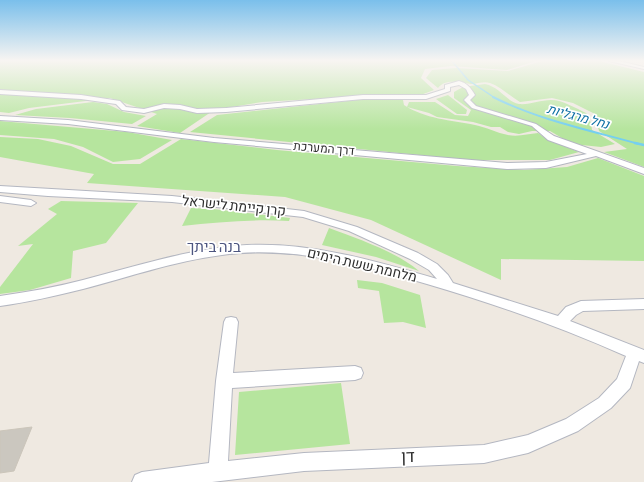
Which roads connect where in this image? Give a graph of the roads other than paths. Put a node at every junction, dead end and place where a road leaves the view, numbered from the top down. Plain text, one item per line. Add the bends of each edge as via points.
1 (451, 83) edge
2 (461, 83) edge
3 (0, 92) edge
4 (0, 118) edge
5 (596, 154) junction
6 (644, 171) edge
7 (0, 189) edge
8 (0, 199) edge
9 (31, 203) dead end
10 (448, 286) junction
11 (0, 300) edge
12 (644, 304) edge
13 (231, 322) dead end
14 (560, 323) junction
15 (639, 355) edge
16 (355, 373) dead end
17 (224, 381) junction
18 (218, 472) junction
19 (142, 482) edge

1 - 3 street via 447,86 448,90 426,97 363,97 197,111 164,106 144,111 124,109 118,102 81,97
2 - 5 street via 469,89 472,95 467,100 474,107 534,125 551,138
4 - 5 street, דרך המערכת via 68,122 214,140 507,166 546,165
5 - 6 street, דרך המערכת
7 - 10 street, קרן קיימת לישראל via 178,199 304,214 353,229 414,256 433,267
8 - 9 street
10 - 11 street, מלחמת ששת הימים via 334,255 251,248 196,255 64,289
10 - 14 street, מלחמת ששת הימים
12 - 14 street via 581,306 571,311
13 - 17 street
14 - 15 street, מלחמת ששת הימים
15 - 18 street, דן via 624,383 605,403 572,425 528,444 484,454 304,462
16 - 17 street
17 - 18 street
18 - 19 street, דן

